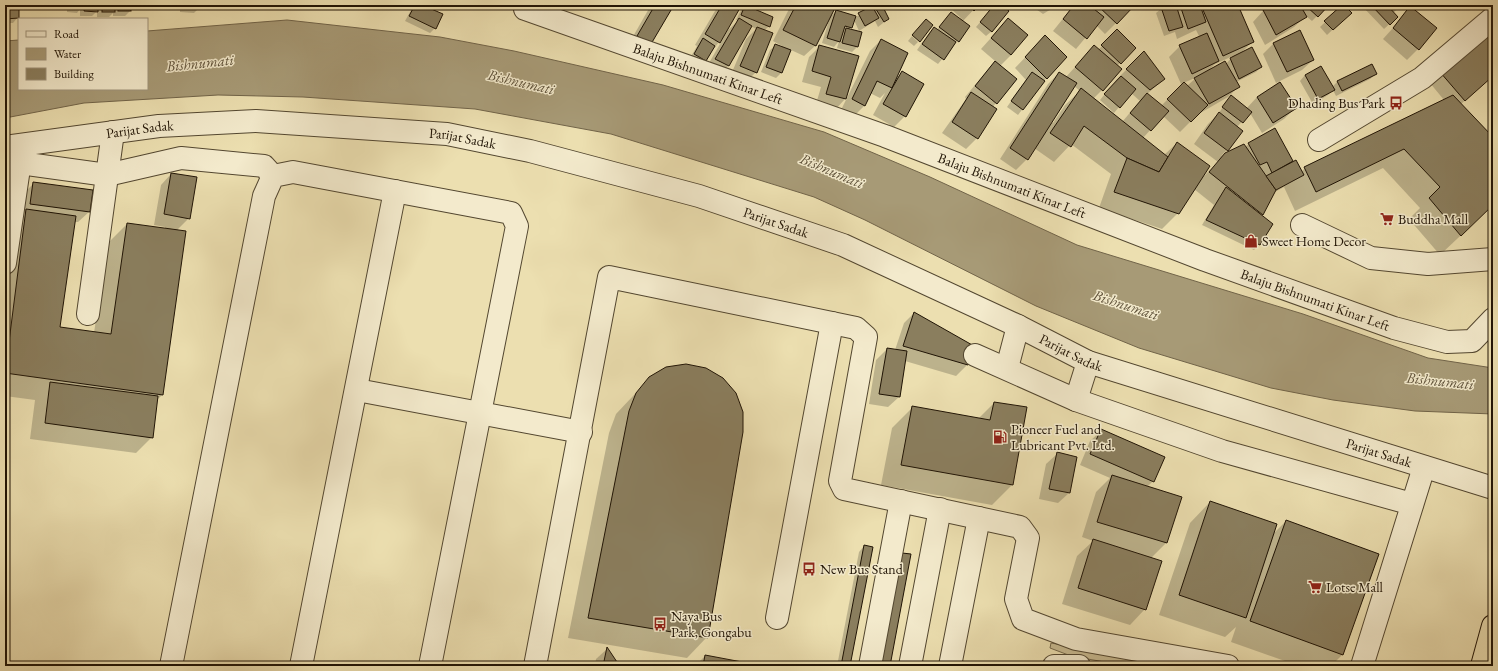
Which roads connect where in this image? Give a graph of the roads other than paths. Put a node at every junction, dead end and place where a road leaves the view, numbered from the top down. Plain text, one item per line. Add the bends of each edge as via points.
1 (525, 9) dead end
2 (1493, 18) edge
3 (113, 132) junction
4 (1319, 140) dead end
5 (16, 152) edge
6 (107, 175) junction
7 (273, 176) junction
8 (395, 191) junction
9 (1302, 225) dead end
10 (1493, 258) edge
11 (5, 263) edge
12 (88, 314) dead end
13 (1493, 319) edge
14 (832, 323) junction
15 (1018, 326) junction
16 (975, 355) dead end
17 (1088, 362) junction
18 (1007, 368) junction
19 (356, 390) junction
20 (1076, 400) junction
21 (479, 414) junction
22 (581, 432) junction
23 (1424, 467) junction
24 (1493, 488) edge
25 (901, 501) junction
26 (1412, 504) junction
27 (940, 509) junction
28 (979, 518) junction
29 (777, 618) dead end
30 (1493, 626) edge
31 (171, 666) edge
32 (301, 666) edge
33 (430, 666) edge
34 (535, 666) edge
35 (870, 666) edge
36 (910, 666) edge
37 (950, 666) edge
38 (1054, 666) edge
39 (1079, 666) edge
40 (1228, 666) edge
41 (1362, 666) edge
42 (1482, 666) edge

1 - 13 street, Balaju Bishnumati Kinar Left via 885,136 1206,260 1394,328 1447,342 1472,341
2 - 4 street via 1422,78
3 - 5 street, Parijat Sadak
3 - 6 street
3 - 15 street, Parijat Sadak via 159,126 256,121 447,134 530,151 699,196 843,245
5 - 6 street
5 - 11 street
6 - 7 street via 181,158 264,166
6 - 12 street
7 - 8 street via 293,172
7 - 31 street via 264,196
8 - 19 street
8 - 21 street via 511,213 517,226
9 - 10 street via 1371,258 1428,264
14 - 22 street via 609,277
14 - 25 street via 856,328 866,337 840,481 844,488
14 - 29 street
15 - 17 street, Parijat Sadak
15 - 18 street
16 - 18 street
17 - 20 street
17 - 23 street, Parijat Sadak
18 - 20 street
19 - 21 street
19 - 32 street
20 - 26 street via 1222,451
21 - 22 street
21 - 33 street
22 - 34 street
23 - 24 street, Parijat Sadak
23 - 26 street
25 - 27 street
25 - 35 street
26 - 41 street
27 - 28 street
27 - 36 street
28 - 37 street
28 - 40 street via 1020,527 1028,538 1016,600 1024,619 1076,639
30 - 42 highway
38 - 39 street

